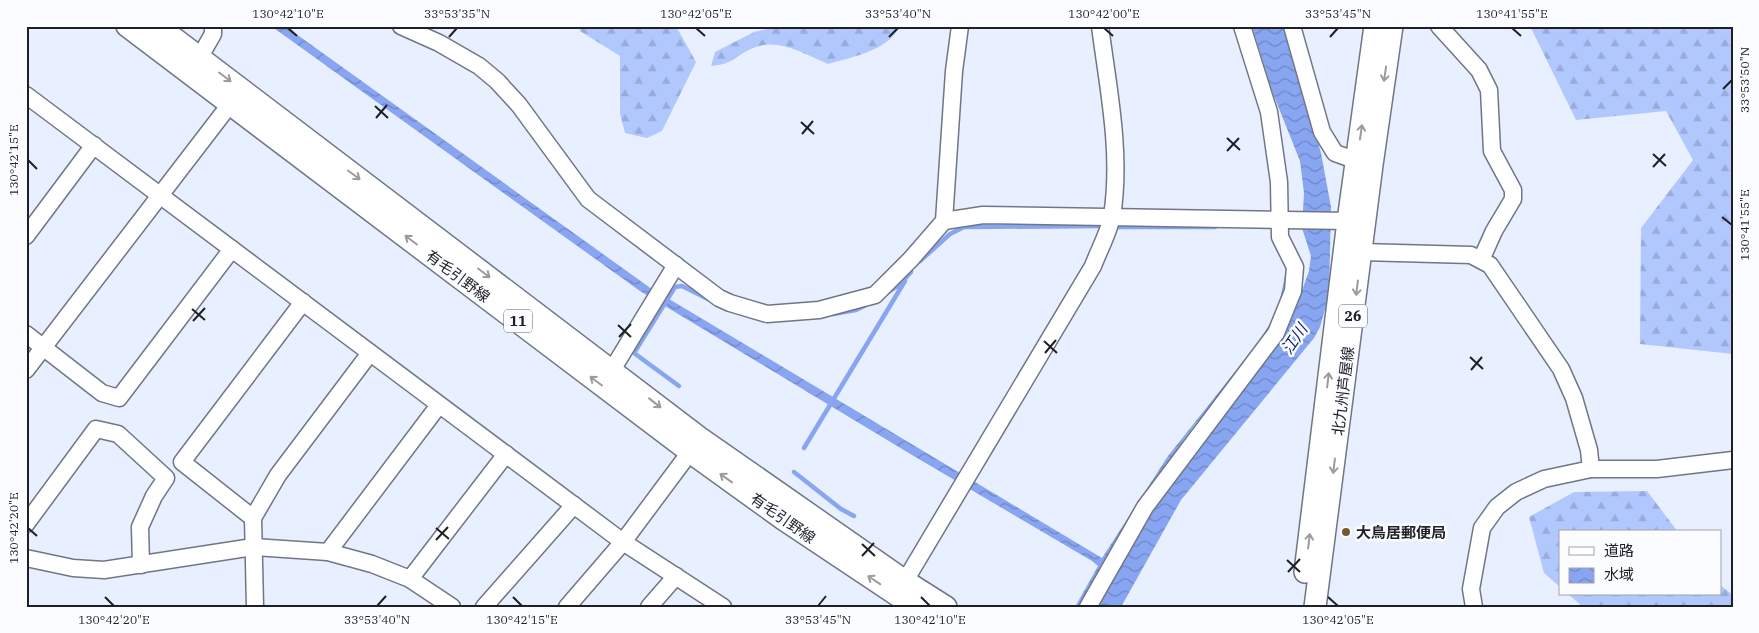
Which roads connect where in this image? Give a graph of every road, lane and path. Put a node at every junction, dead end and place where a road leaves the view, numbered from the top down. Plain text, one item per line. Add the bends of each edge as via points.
1 (127, 26) edge
2 (158, 26) edge
3 (213, 26) edge
4 (960, 26) edge
5 (1100, 26) edge
6 (1242, 26) edge
7 (1292, 26) edge
8 (1375, 26) edge
9 (1392, 26) edge
10 (1438, 26) edge
11 (405, 27) edge
12 (195, 66) junction
13 (27, 96) edge
14 (231, 103) junction
15 (94, 146) junction
16 (1364, 163) junction
17 (160, 195) junction
18 (1112, 218) junction
19 (1281, 219) junction
20 (944, 220) junction
21 (1339, 221) junction
22 (26, 236) edge
23 (232, 249) junction
24 (1362, 252) junction
25 (1481, 260) junction
26 (676, 266) junction
27 (303, 302) junction
28 (26, 334) edge
29 (44, 346) junction
30 (370, 353) junction
31 (26, 370) edge
32 (612, 370) junction
33 (439, 405) junction
34 (695, 445) junction
35 (506, 454) junction
36 (1733, 460) edge
37 (1591, 469) junction
38 (574, 505) junction
39 (253, 518) junction
40 (26, 524) edge
41 (623, 542) junction
42 (253, 547) junction
43 (328, 552) junction
44 (26, 558) edge
45 (141, 565) junction
46 (676, 576) junction
47 (410, 579) junction
48 (905, 581) junction
49 (255, 607) edge
50 (452, 607) edge
51 (484, 607) edge
52 (567, 607) edge
53 (650, 607) edge
54 (723, 607) edge
55 (915, 607) edge
56 (946, 607) edge
57 (1088, 607) edge
58 (1301, 607) edge
59 (1315, 607) edge
60 (1474, 607) edge

1 - 12 main road, 有毛引野線 / 11
2 - 12 main road, 有毛引野線 / 11
3 - 12 street via 213,34
4 - 20 street
5 - 18 street via 1112,114 1115,167
6 - 19 street via 1269,112
7 - 16 street via 1322,132 1335,153
16 -> 8 main road, 北九州芦屋線 / 26
9 -> 16 main road, 北九州芦屋線 / 26
10 - 25 street via 1479,70 1489,90 1492,151 1513,190 1513,199
11 - 26 street via 479,66 497,81 588,199
12 - 14 main road, 有毛引野線 / 11
12 -> 32 main road, 有毛引野線 / 11
13 - 15 street
14 - 17 street
34 -> 14 main road, 有毛引野線 / 11
15 - 17 street
15 - 22 street
16 - 21 main road, 北九州芦屋線 / 26
16 - 24 main road, 北九州芦屋線 / 26
17 - 23 street
17 - 29 street
18 - 19 street
18 - 20 street via 984,215
18 - 48 street via 1093,266
19 - 21 street
19 - 57 street via 1280,237 1296,273 1293,291 1276,333 1146,508
20 - 26 street via 911,260 875,295 819,310 767,314 730,303
58 -> 21 main road, 北九州芦屋線 / 26
23 - 27 street
23 - 29 street via 119,398 102,393
24 - 25 street via 1470,255
24 -> 59 main road, 北九州芦屋線 / 26
25 - 37 street via 1490,265 1561,369 1574,398
26 - 32 street
27 - 30 street
27 - 39 street via 182,462
28 - 29 street
29 - 31 street
30 - 33 street
30 - 39 street via 278,474
32 -> 34 main road, 有毛引野線 / 11
33 - 35 street
33 - 43 street
34 - 41 street
34 - 48 main road, 有毛引野線 / 11
55 -> 34 main road, 有毛引野線 / 11 via 783,519
35 - 38 street
35 - 47 street
36 - 37 street via 1657,469
37 - 60 street via 1544,479 1516,492 1497,507 1482,528 1471,590
38 - 41 street
38 - 51 street
39 - 42 street
40 - 45 street via 96,429 118,434 166,478 140,527
41 - 46 street
41 - 52 street
42 - 43 street
42 - 45 street
42 - 49 street
43 - 47 street
44 - 45 street via 73,568 104,570
46 - 53 street
46 - 54 street
47 - 50 street
48 - 56 main road, 有毛引野線 / 11

